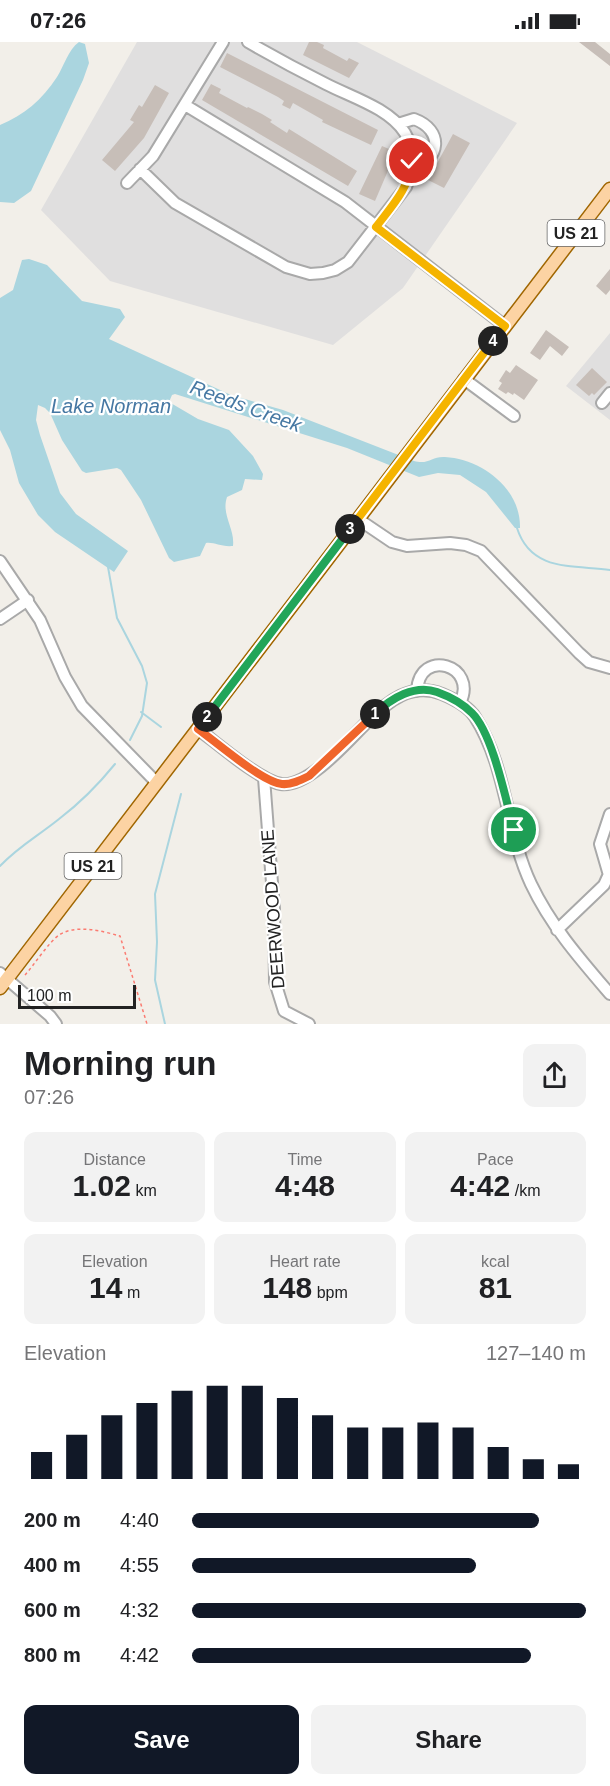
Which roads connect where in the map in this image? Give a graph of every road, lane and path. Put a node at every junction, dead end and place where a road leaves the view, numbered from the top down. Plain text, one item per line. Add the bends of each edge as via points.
1 (223, 42) edge
2 (248, 42) edge
3 (185, 105) junction
4 (398, 124) junction
5 (412, 168) junction
6 (140, 170) junction
7 (127, 183) dead end
8 (610, 189) edge
9 (376, 227) junction
10 (505, 326) junction
11 (464, 379) junction
12 (610, 393) edge
13 (602, 403) dead end
14 (514, 416) dead end
15 (358, 519) junction
16 (0, 561) edge
17 (28, 600) junction
18 (0, 619) edge
19 (610, 668) edge
20 (417, 691) junction
21 (460, 703) junction
22 (198, 729) junction
23 (264, 778) junction
24 (157, 783) junction
25 (610, 814) edge
26 (610, 873) edge
27 (557, 930) junction
28 (26, 975) dead end
29 (2, 980) edge
30 (610, 994) edge
31 (56, 1024) edge
32 (147, 1024) edge
33 (309, 1024) edge

1 - 3 street
2 - 4 street
3 - 6 street
3 - 9 street via 345,202
4 - 5 street via 411,148
4 - 5 street via 414,119 433,134 435,144 430,159
5 - 9 street via 406,186
6 - 7 street
6 - 9 street via 175,203 300,272 323,273 342,266
8 - 10 main road, US 21
9 - 10 street
10 - 11 main road, US 21
11 - 14 street
11 - 15 main road, US 21
12 - 13 street
15 - 19 street via 392,542 407,546 450,543 481,551 579,653 590,662
15 - 22 main road, US 21
16 - 17 street
17 - 18 street
17 - 24 street via 82,706
20 - 21 street via 429,689
20 - 21 street via 419,677 426,669 447,666 464,681
20 - 23 street via 404,693 385,704 309,776 282,784
21 - 27 street via 474,715 495,758 530,883
22 - 23 street
22 - 24 main road, US 21
23 - 33 street, DEERWOOD LANE via 275,982 284,1011
24 - 29 main road, US 21
25 - 26 street via 600,844
26 - 27 street via 604,885
27 - 30 street
28 - 32 path via 59,935 75,930 120,936
29 - 31 street

